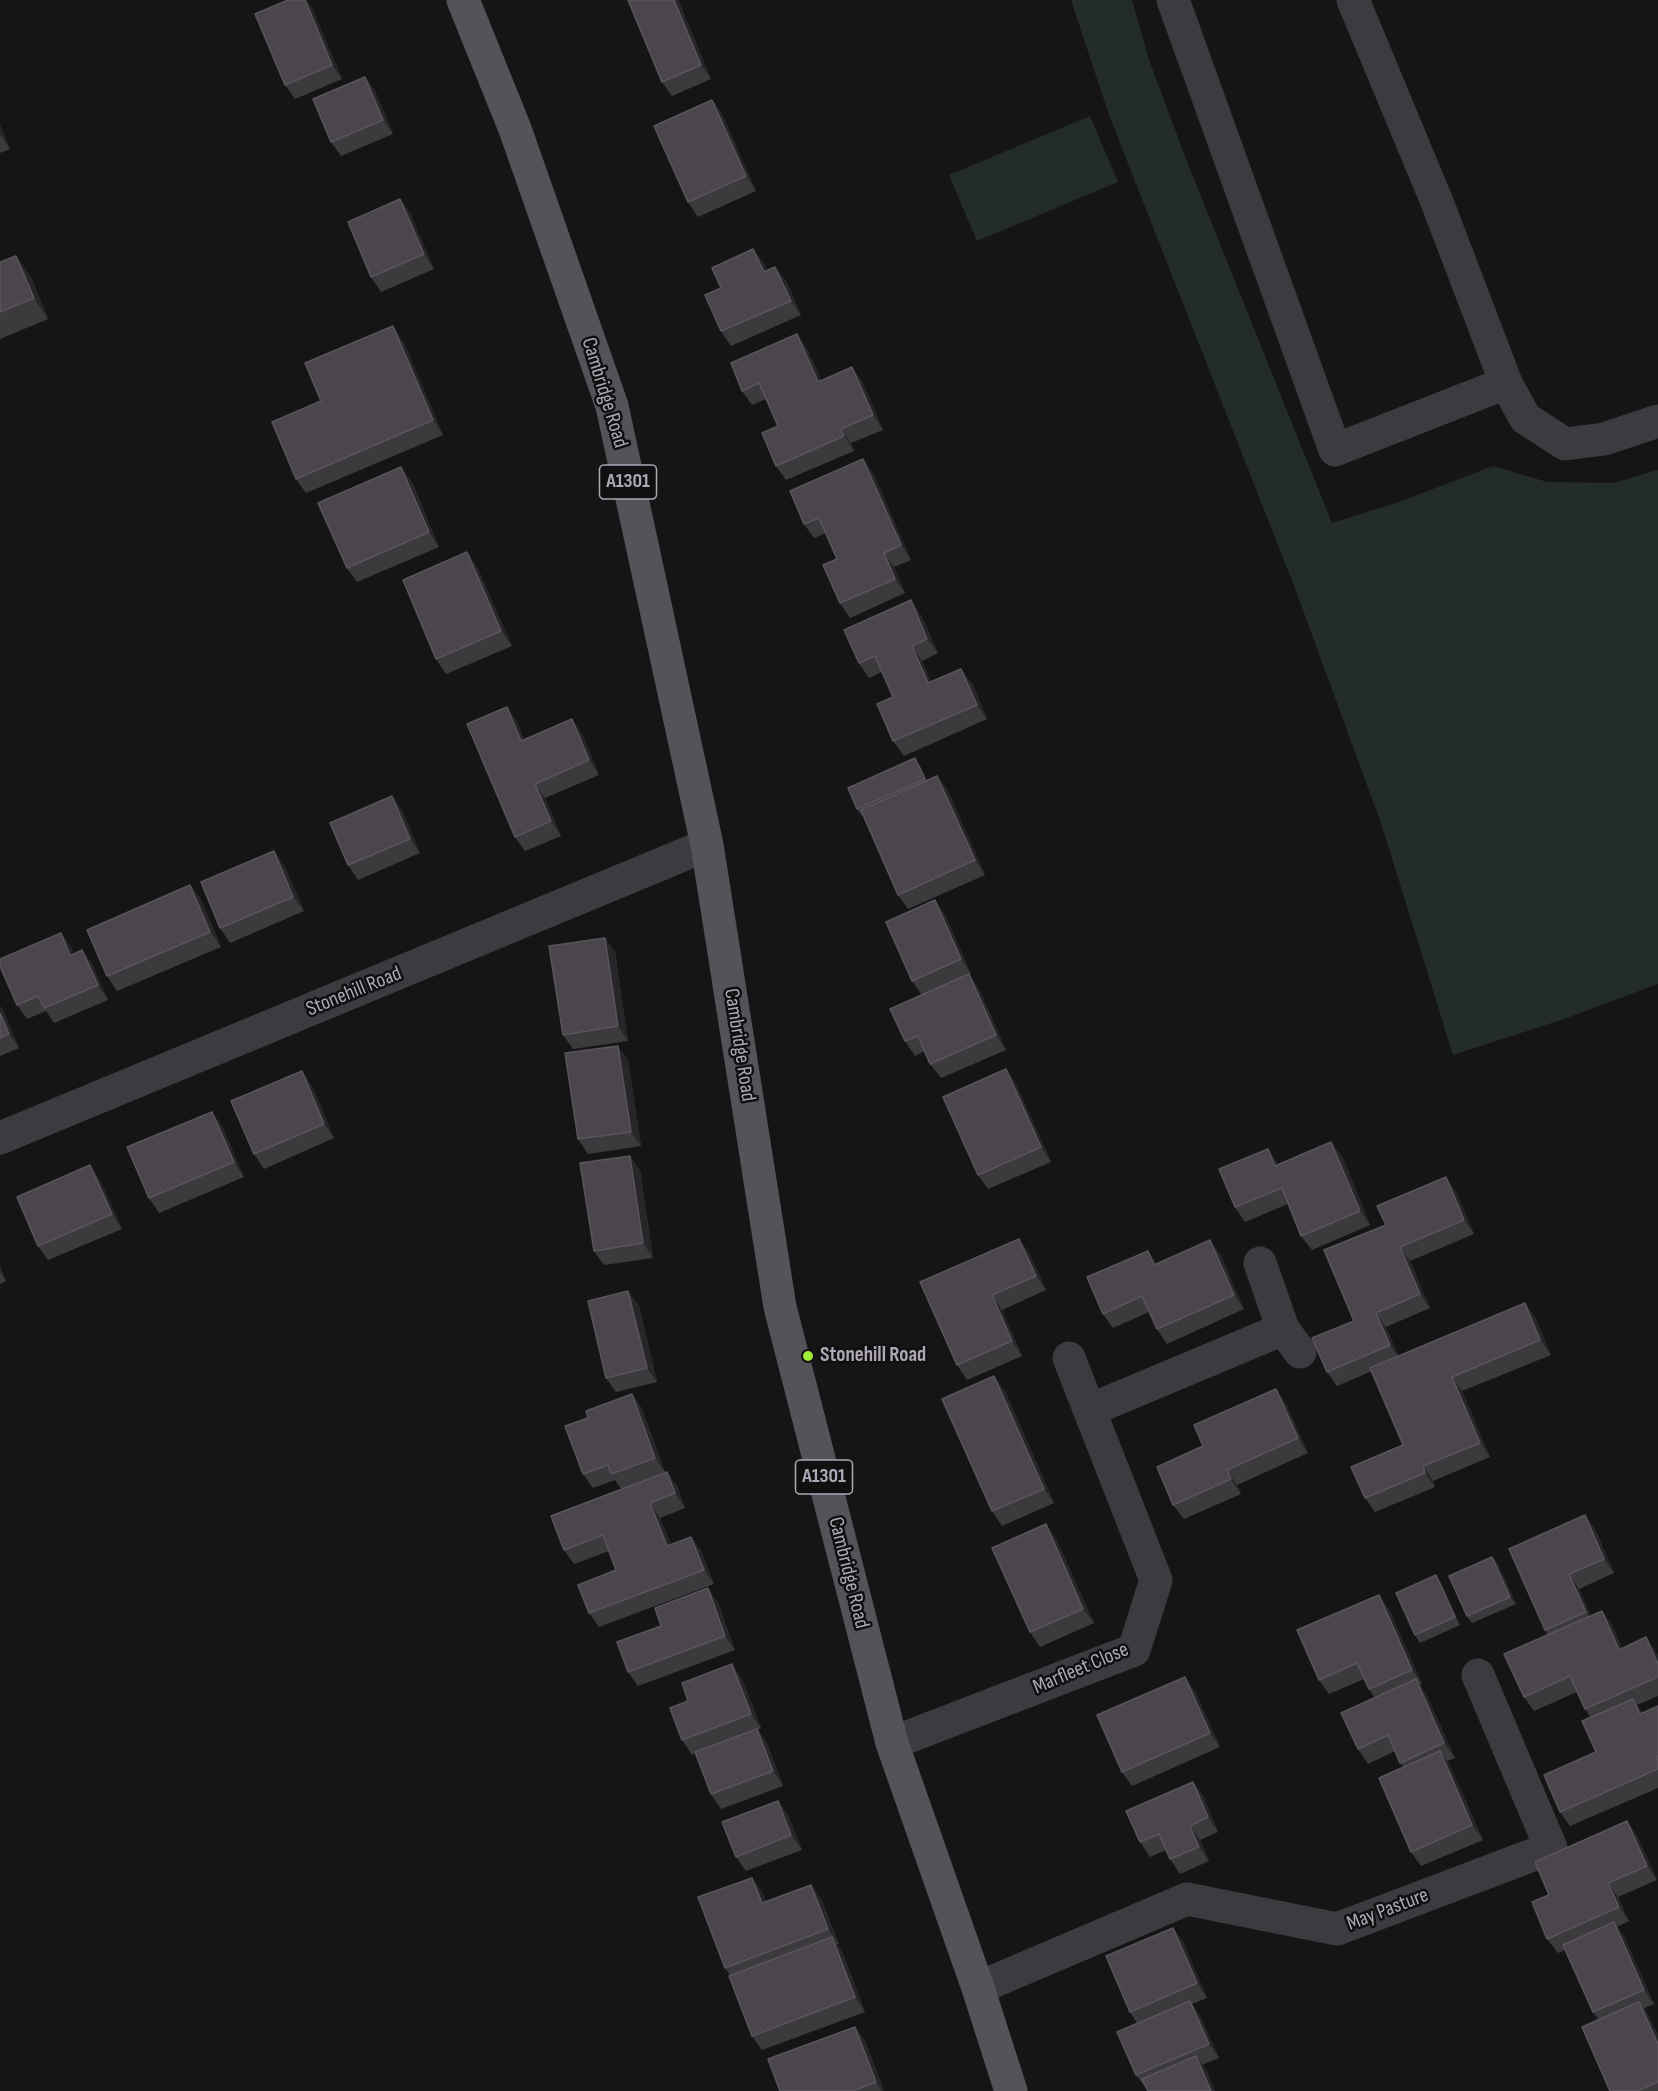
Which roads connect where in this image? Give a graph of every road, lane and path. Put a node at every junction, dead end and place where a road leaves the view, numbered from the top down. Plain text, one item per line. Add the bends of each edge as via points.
1 (463, 0) edge
2 (1173, 0) edge
3 (1353, 0) edge
4 (1506, 383) junction
5 (1658, 421) edge
6 (707, 845) junction
7 (0, 1138) edge
8 (1260, 1263) dead end
9 (1069, 1358) dead end
10 (1090, 1410) junction
11 (1478, 1675) dead end
12 (892, 1743) junction
13 (978, 1988) junction
14 (1011, 2091) edge

1 - 6 main road, Cambridge Road / A1301 via 515,129 612,406
2 - 4 street via 1335,450
3 - 4 street via 1437,202
4 - 5 street via 1525,418 1565,444 1604,439
6 - 7 street, Stonehill Road
6 - 12 main road, Cambridge Road / A1301 via 780,1307
8 - 10 street via 1292,1341
9 - 10 street, Marfleet Close
10 - 12 street, Marfleet Close via 1156,1580 1134,1650
11 - 13 street, May Pasture via 1551,1848 1337,1929 1187,1899
12 - 13 main road, Cambridge Road / A1301
13 - 14 main road, Cambridge Road / A1301

